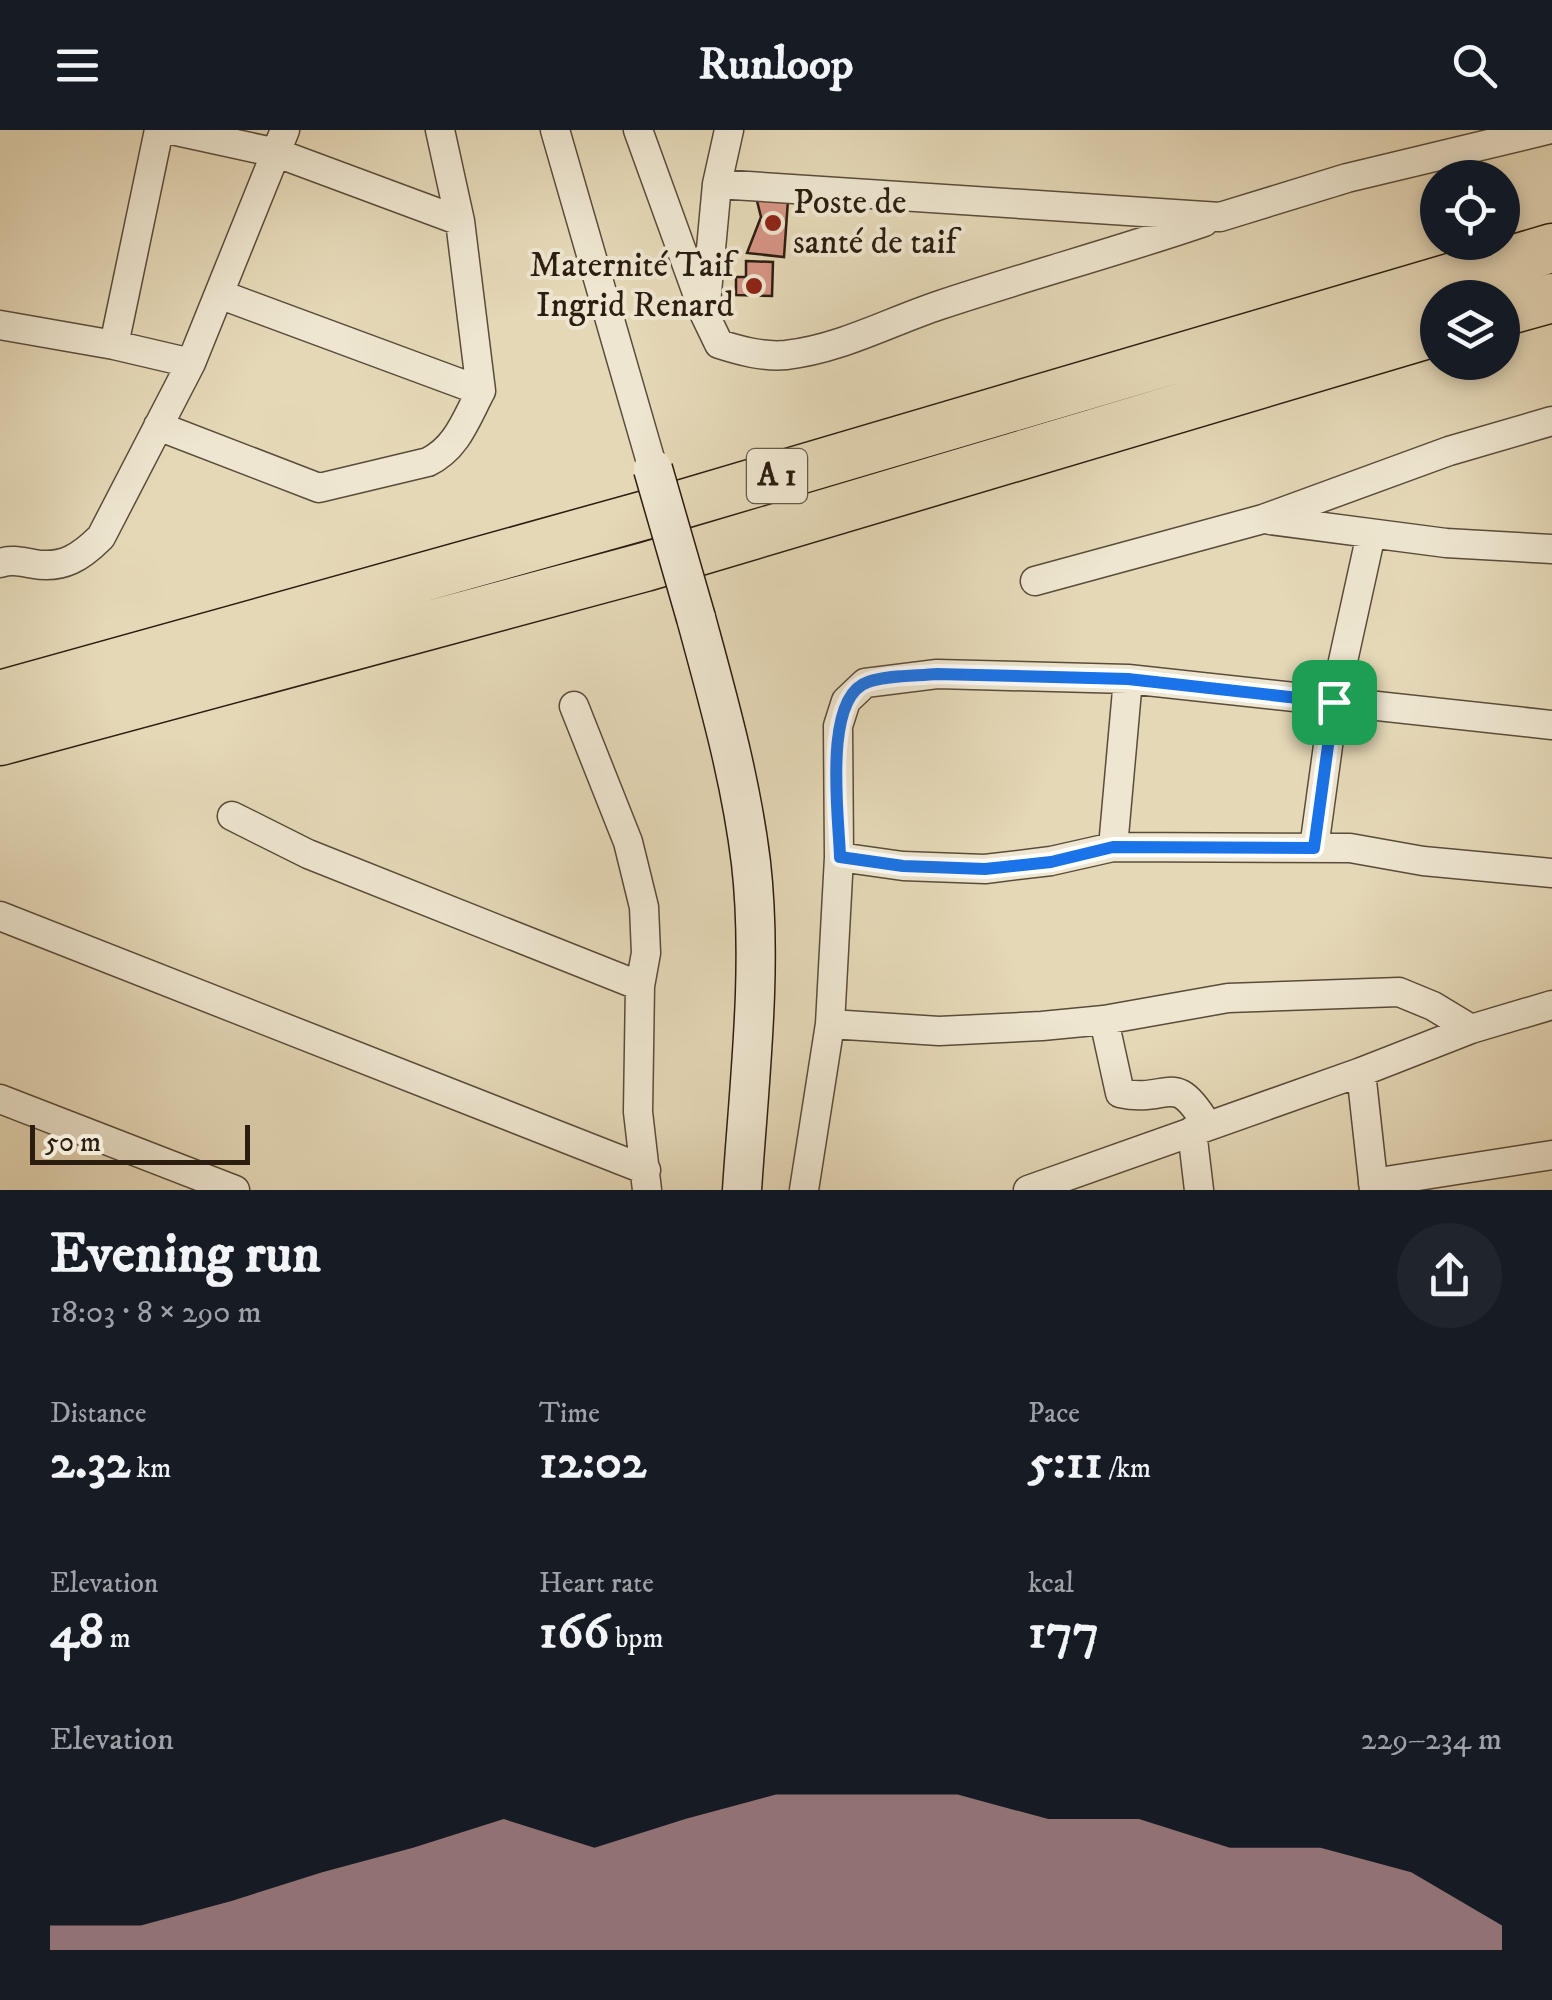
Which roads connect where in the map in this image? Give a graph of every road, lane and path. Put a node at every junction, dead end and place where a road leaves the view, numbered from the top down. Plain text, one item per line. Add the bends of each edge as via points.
1 (159, 130) edge
2 (172, 130) edge
3 (440, 130) edge
4 (555, 130) edge
5 (638, 130) edge
6 (729, 130) edge
7 (1547, 130) edge
8 (281, 141) edge
9 (717, 184) junction
10 (1220, 217) junction
11 (460, 221) junction
12 (1552, 248) edge
13 (219, 294) junction
14 (1552, 298) edge
15 (1520, 307) edge
16 (705, 314) junction
17 (0, 325) edge
18 (1420, 336) edge
19 (114, 345) junction
20 (191, 364) junction
21 (481, 391) junction
22 (1552, 422) edge
23 (158, 426) junction
24 (652, 470) joint
25 (1263, 519) junction
26 (1371, 534) junction
27 (1552, 548) edge
28 (3, 559) edge
29 (1036, 582) dead end
30 (1128, 679) junction
31 (0, 695) edge
32 (1334, 702) junction
33 (574, 706) dead end
34 (1552, 725) edge
35 (0, 741) edge
36 (232, 816) dead end
37 (1113, 847) junction
38 (1314, 848) junction
39 (840, 857) junction
40 (1552, 873) edge
41 (0, 916) edge
42 (640, 986) junction
43 (1552, 1005) edge
44 (1104, 1020) junction
45 (830, 1024) junction
46 (1471, 1029) junction
47 (1361, 1072) junction
48 (0, 1099) edge
49 (1199, 1128) junction
50 (1552, 1156) edge
51 (646, 1180) edge
52 (1373, 1186) edge
53 (236, 1190) edge
54 (742, 1190) edge
55 (804, 1190) edge
56 (1028, 1190) edge
57 (1199, 1190) edge

1 - 19 street
2 - 8 street
3 - 11 street
4 - 24 street
5 - 16 street
6 - 9 street
7 - 10 street via 1346,178
8 - 11 street
8 - 13 street
9 - 10 street
9 - 16 street
10 - 16 street via 786,355 749,354 719,344
11 - 21 street
12 - 31 highway, A 1 via 649,514
13 - 20 street
13 - 21 street
14 - 15 highway
17 - 19 street
18 - 35 highway, A 1 via 645,567
19 - 20 street
20 - 23 street
21 - 23 street via 452,448 440,456 319,488
22 - 25 street
23 - 28 street via 101,538 78,560 46,566
24 - 54 street, bridge via 737,778 751,865 755,939
25 - 26 street
25 - 29 street
26 - 27 street
26 - 32 street
30 - 32 street
30 - 37 street
30 - 39 street via 937,674 865,682 846,701 838,726
32 - 34 street
32 - 38 street
33 - 42 street via 628,842 644,908
36 - 42 street via 308,854
37 - 38 street
37 - 39 street via 985,869
38 - 40 street
39 - 45 street
41 - 51 street
42 - 51 street via 638,1112
43 - 46 street
44 - 45 street via 939,1031
44 - 46 street via 1228,998 1399,992
44 - 49 street via 1120,1093 1178,1091 1190,1098
45 - 55 street
46 - 47 street
47 - 49 street
47 - 52 street
48 - 53 street
49 - 56 street
49 - 57 street
50 - 52 street

